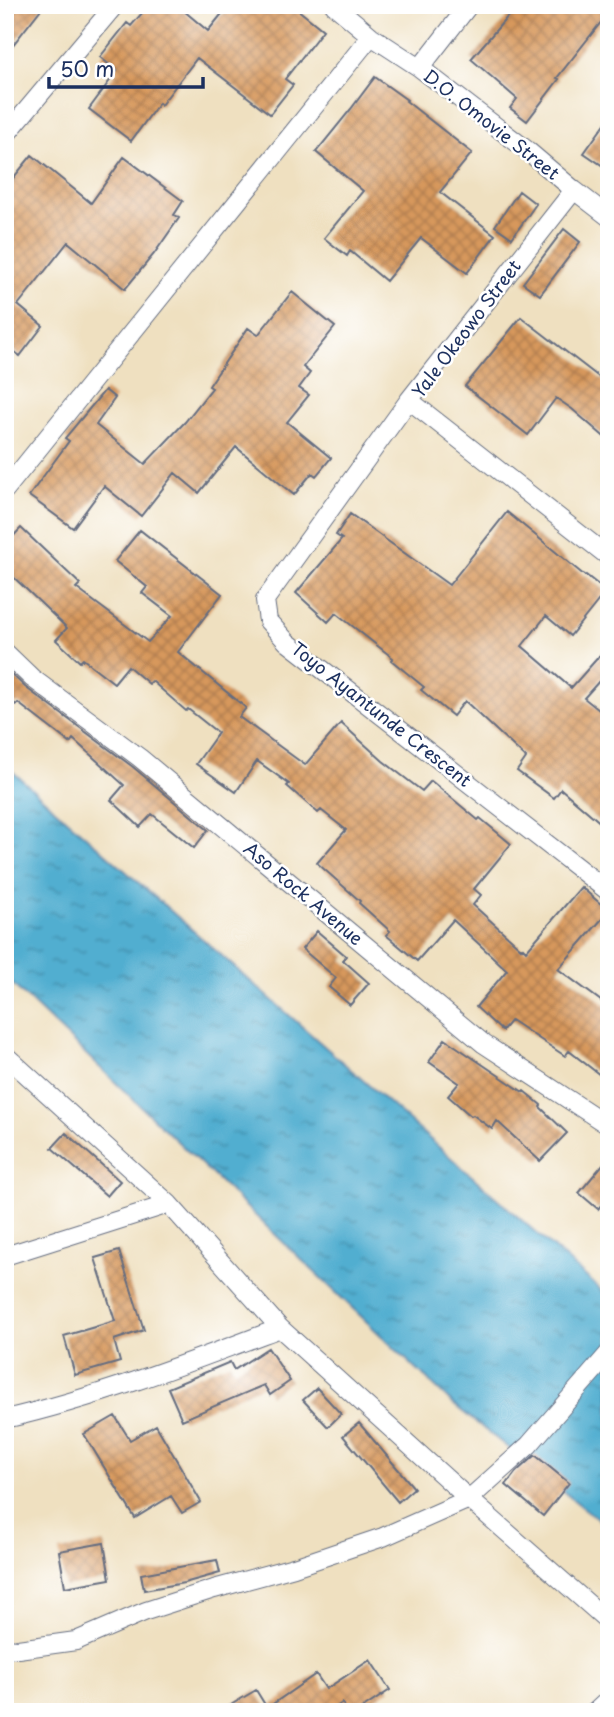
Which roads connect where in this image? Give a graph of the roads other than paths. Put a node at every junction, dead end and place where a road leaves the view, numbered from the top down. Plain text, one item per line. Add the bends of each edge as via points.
1 (114, 5) edge
2 (334, 5) edge
3 (469, 5) edge
4 (371, 36) junction
5 (420, 68) junction
6 (5, 136) edge
7 (574, 190) junction
8 (609, 217) edge
9 (409, 400) junction
10 (5, 490) edge
11 (609, 557) edge
12 (5, 652) edge
13 (609, 892) edge
14 (5, 1055) edge
15 (609, 1126) edge
16 (169, 1204) junction
17 (5, 1256) edge
18 (280, 1328) junction
19 (609, 1353) edge
20 (5, 1419) edge
21 (469, 1499) junction
22 (609, 1622) edge
23 (5, 1648) edge
24 (609, 1699) edge
25 (595, 1712) edge

1 - 6 street
2 - 4 street, D.O. Omovie Street
3 - 5 street
4 - 5 street, D.O. Omovie Street
4 - 10 street
5 - 7 street, D.O. Omovie Street
7 - 8 street, D.O. Omovie Street
7 - 9 street, Yale Okeowo Street
9 - 11 street, Yale Okeowo Street
9 - 13 street, Toyo Ayantunde Crescent via 265,600 268,621 287,642
12 - 15 street, Aso Rock Avenue via 484,1044
14 - 16 street
16 - 17 street
16 - 18 street
18 - 20 street via 130,1384
18 - 21 street
19 - 21 street via 529,1445
21 - 22 street
21 - 23 street via 383,1537 146,1611 76,1641
24 - 25 street

